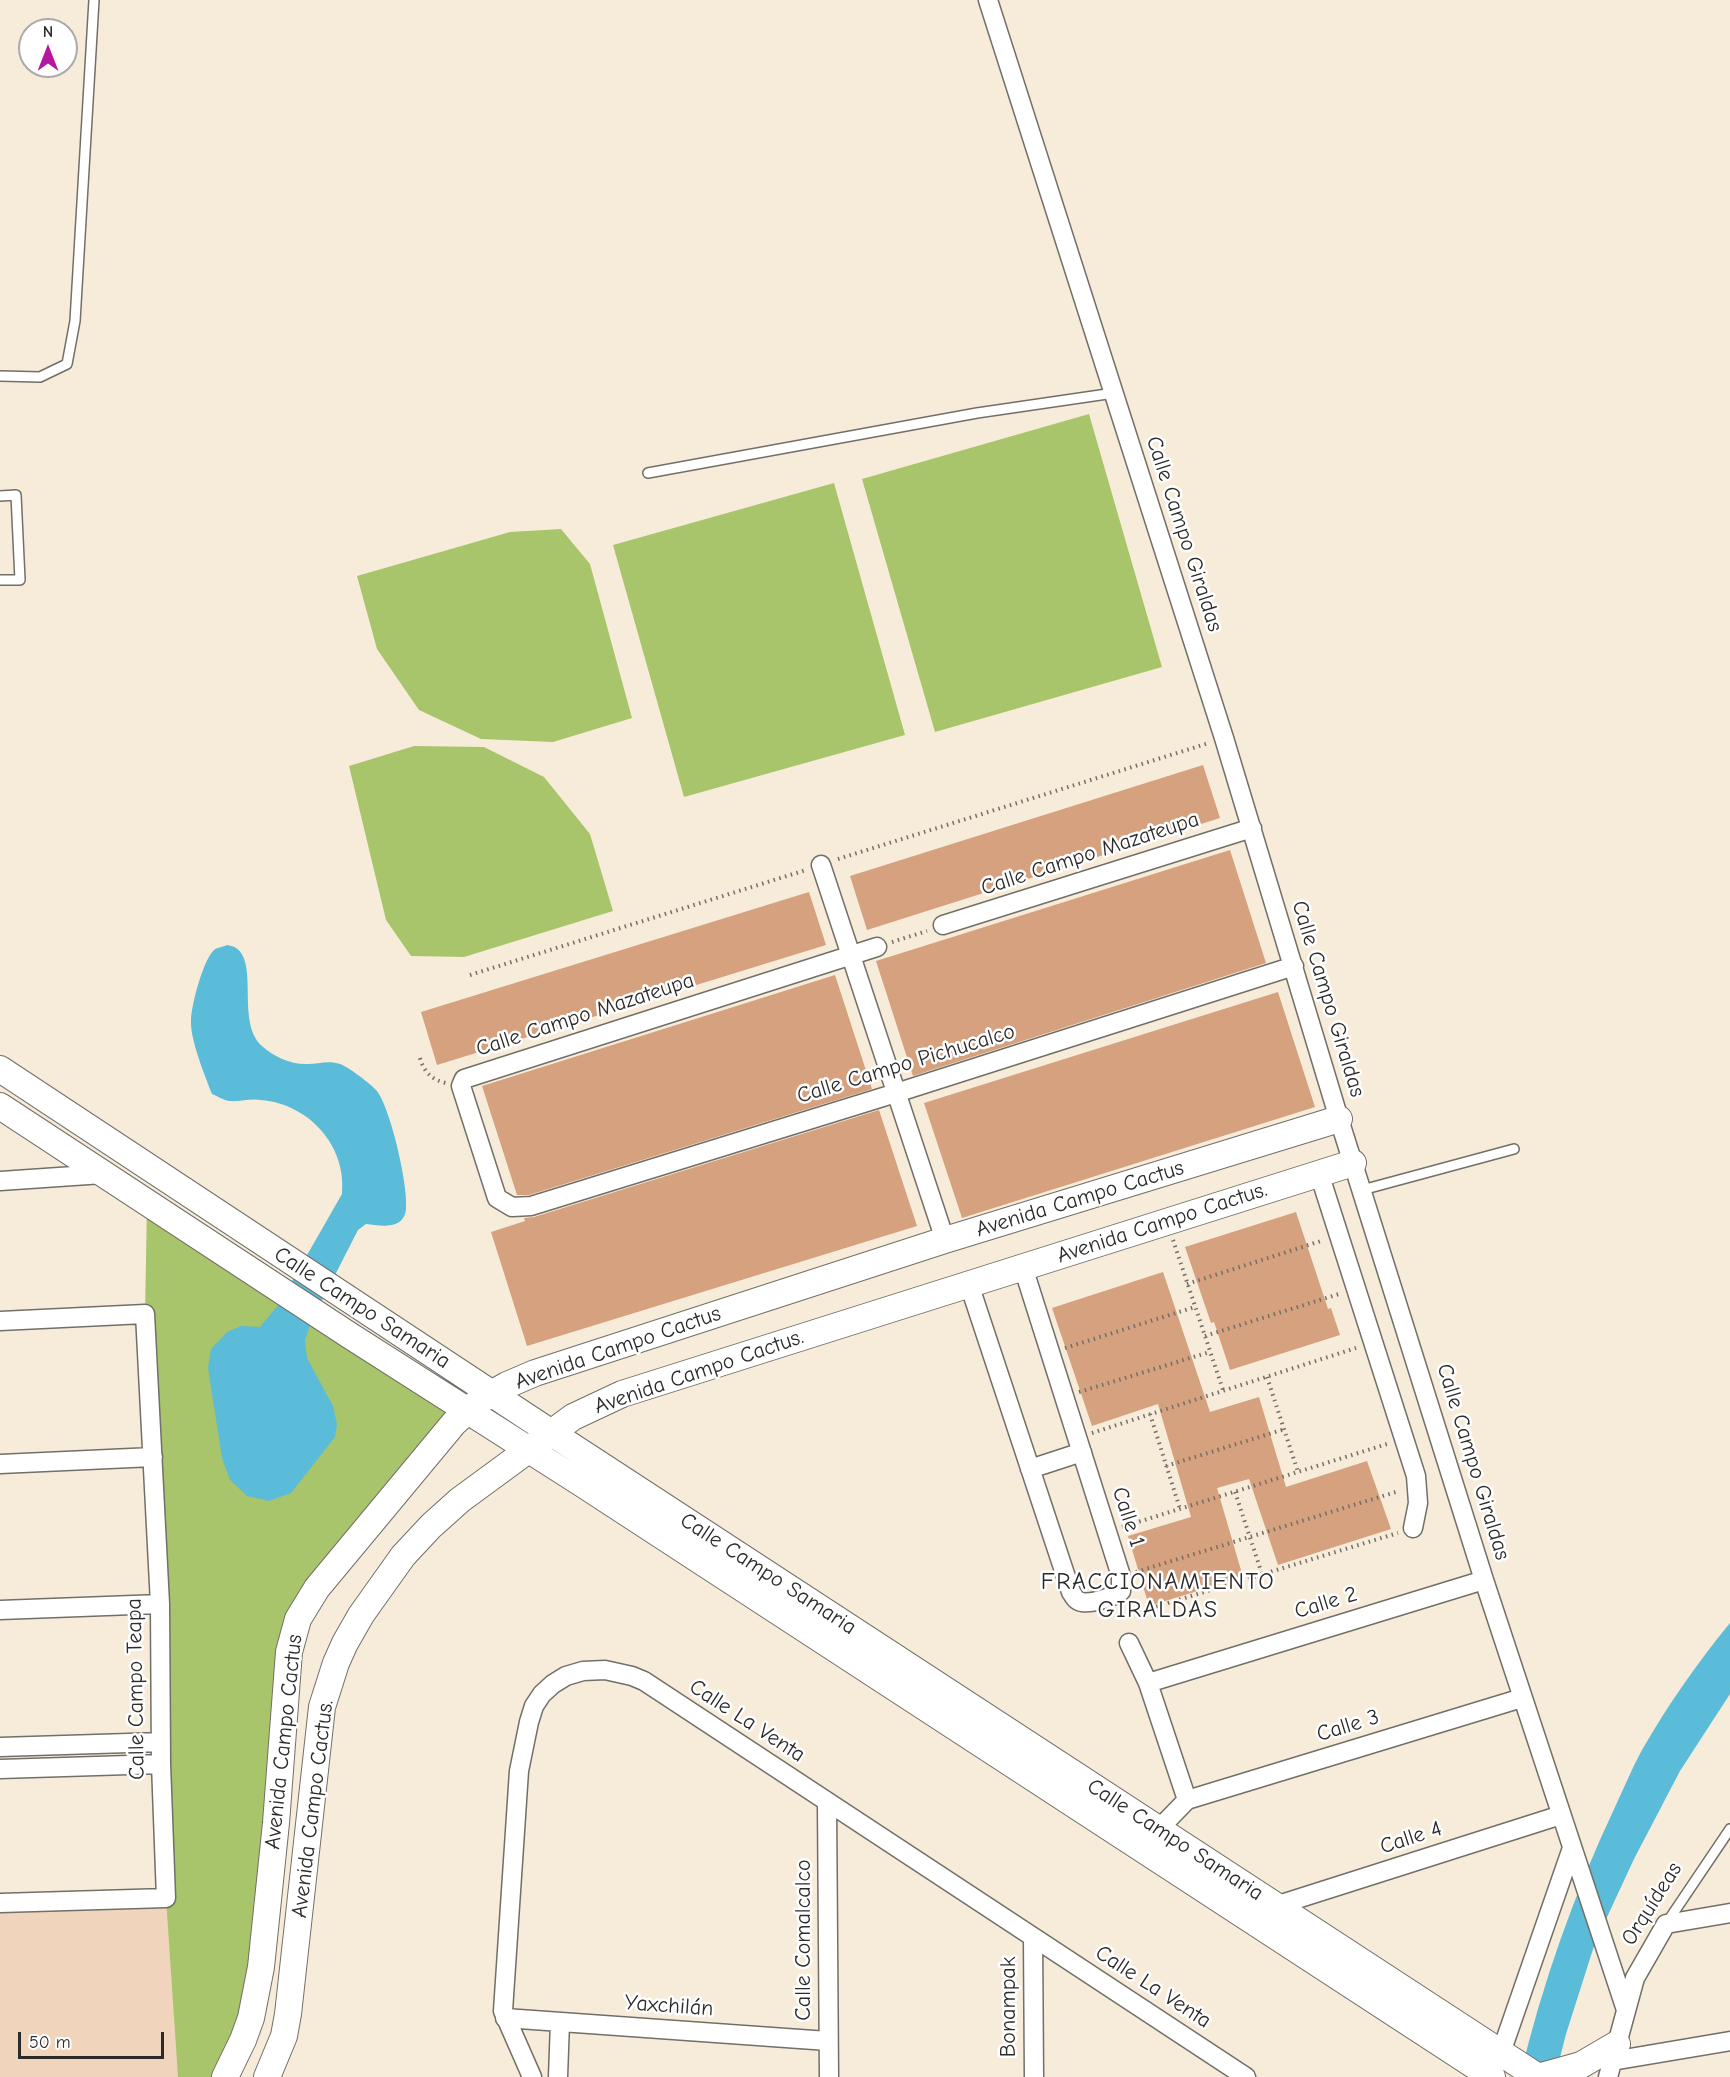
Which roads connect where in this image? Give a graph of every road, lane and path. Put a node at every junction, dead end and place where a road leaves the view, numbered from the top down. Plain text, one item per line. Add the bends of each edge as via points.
1 (94, 0) edge
2 (988, 0) edge
3 (0, 376) edge
4 (1114, 393) junction
5 (648, 473) dead end
6 (0, 496) edge
7 (0, 580) edge
8 (1224, 738) junction
9 (1252, 828) junction
10 (821, 865) junction
11 (943, 926) joint
12 (877, 947) joint
13 (851, 956) junction
14 (1294, 966) junction
15 (470, 975) dead end
16 (420, 1058) dead end
17 (0, 1069) edge
18 (461, 1086) junction
19 (896, 1093) junction
20 (0, 1106) edge
21 (1339, 1119) junction
22 (1514, 1149) dead end
23 (1353, 1163) junction
24 (1319, 1173) junction
25 (103, 1174) junction
26 (0, 1181) edge
27 (1362, 1190) junction
28 (531, 1206) joint
29 (1166, 1222) junction
30 (1339, 1235) junction
31 (945, 1240) junction
32 (1023, 1267) junction
33 (969, 1284) junction
34 (1187, 1284) junction
35 (1356, 1289) junction
36 (1195, 1307) junction
37 (0, 1321) edge
38 (1205, 1336) junction
39 (1373, 1343) junction
40 (1050, 1352) junction
41 (1210, 1352) junction
42 (1267, 1377) junction
43 (1223, 1390) junction
44 (492, 1394) junction
45 (1064, 1396) junction
46 (467, 1410) junction
47 (1150, 1414) junction
48 (1285, 1430) junction
49 (550, 1432) junction
50 (1404, 1438) junction
51 (1079, 1445) junction
52 (529, 1449) junction
53 (153, 1457) junction
54 (0, 1464) edge
55 (1166, 1466) junction
56 (1030, 1469) junction
57 (1298, 1472) junction
58 (1417, 1485) junction
59 (1236, 1492) junction
60 (1180, 1509) junction
61 (1413, 1528) joint
62 (1107, 1532) junction
63 (1250, 1537) junction
64 (1262, 1574) junction
65 (1121, 1576) junction
66 (1484, 1580) junction
67 (1116, 1595) junction
68 (160, 1604) junction
69 (0, 1610) edge
70 (1128, 1643) dead end
71 (1148, 1683) junction
72 (1522, 1698) junction
73 (161, 1742) junction
74 (0, 1747) edge
75 (161, 1764) junction
76 (0, 1769) edge
77 (1187, 1800) junction
78 (827, 1803) junction
79 (1561, 1815) junction
80 (1730, 1828) edge
81 (1158, 1829) junction
82 (1572, 1848) junction
83 (1143, 1850) junction
84 (0, 1903) edge
85 (1275, 1906) junction
86 (1730, 1913) edge
87 (1666, 1924) junction
88 (1033, 1937) junction
89 (1626, 2010) junction
90 (506, 2018) junction
91 (560, 2022) junction
92 (828, 2041) junction
93 (1730, 2041) edge
94 (1501, 2053) junction
95 (1612, 2061) edge
96 (225, 2077) edge
97 (267, 2077) edge
98 (532, 2077) edge
99 (558, 2077) edge
100 (830, 2077) edge
101 (1034, 2077) edge
102 (1246, 2077) edge
103 (1492, 2077) edge
104 (1538, 2077) edge

1 - 3 lane via 75,321 67,364 40,377
2 - 4 street, Calle Campo Giraldas
4 - 5 lane via 977,412
4 - 8 street, Calle Campo Giraldas
6 - 7 lane via 16,495 20,580
8 - 9 street, Calle Campo Giraldas
8 - 10 path
9 - 11 street, Calle Campo Mazateupa
9 - 14 street, Calle Campo Giraldas
10 - 13 street
10 - 15 path
11 - 12 path
12 - 13 street, Calle Campo Mazateupa
13 - 18 street, Calle Campo Mazateupa via 468,1077
13 - 19 street
14 - 19 street, Calle Campo Pichucalco
14 - 21 street, Calle Campo Giraldas
16 - 18 path via 437,1082
17 - 44 street, Calle Campo Samaria
18 - 28 street, Calle Campo Mazateupa via 497,1198 512,1207
19 - 28 street, Calle Campo Pichucalco
19 - 31 street
20 - 25 street, Calle Campo Samaria
21 - 23 street, Calle Campo Giraldas
21 - 31 street, Avenida Campo Cactus
22 - 27 lane
23 - 24 street, Avenida Campo Cactus.
23 - 27 street, Calle Campo Giraldas
24 - 29 street, Avenida Campo Cactus.
24 - 30 street
25 - 26 street
25 - 46 street, Calle Campo Samaria
27 - 66 street, Calle Campo Giraldas
29 - 32 street, Avenida Campo Cactus.
29 - 34 path
30 - 34 path
30 - 35 street
31 - 44 street, Avenida Campo Cactus via 535,1373
32 - 33 street, Avenida Campo Cactus.
32 - 40 street, Calle 1
33 - 49 street, Avenida Campo Cactus. via 622,1394
33 - 56 street
34 - 36 path
35 - 38 path
35 - 39 street
36 - 38 path
36 - 40 path
37 - 53 street, Calle Campo Teapa via 145,1314
38 - 41 path
39 - 42 path
39 - 50 street
40 - 45 street, Calle 1
41 - 43 path
41 - 45 path
42 - 43 path
42 - 48 path
43 - 47 path
44 - 46 street, Avenida Campo Cactus
44 - 49 street, Calle Campo Samaria
45 - 51 street, Calle 1
46 - 52 street, Calle Campo Samaria
46 - 96 street, Avenida Campo Cactus via 352,1544 313,1593 298,1619 289,1652 261,1967 243,2040
47 - 51 path
47 - 55 path
48 - 55 path
48 - 57 path
49 - 52 street, Avenida Campo Cactus.
49 - 81 street, Calle Campo Samaria
50 - 57 path
50 - 58 street
51 - 56 street
51 - 62 street, Calle 1
52 - 83 street, Calle Campo Samaria
52 - 97 street, Avenida Campo Cactus. via 430,1526 361,1615 336,1663 321,1718 288,2014 284,2037
53 - 54 street
53 - 68 street, Calle Campo Teapa
55 - 60 path
56 - 67 street via 1076,1600 1089,1602
57 - 59 path
58 - 61 street
58 - 63 path
59 - 60 path
59 - 63 path
60 - 62 path
61 - 64 path
62 - 65 street, Calle 1
63 - 64 path
63 - 65 path
64 - 67 path via 1142,1611 1129,1608
65 - 67 street, Calle 1
66 - 71 street, Calle 2
66 - 72 street, Calle Campo Giraldas
68 - 69 street
68 - 73 street, Calle Campo Teapa
70 - 71 street
71 - 77 street
72 - 77 street, Calle 3
72 - 79 street, Calle Campo Giraldas
73 - 74 street
73 - 75 street, Calle Campo Teapa
75 - 76 street
75 - 84 street, Calle Campo Teapa via 166,1898
77 - 81 street
78 - 88 street, Calle La Venta
78 - 90 street, Calle La Venta via 638,1678 591,1670 566,1676 553,1684 534,1706 520,1758 503,2001
78 - 92 street, Calle Comalcalco
79 - 82 street, Calle Campo Giraldas
79 - 85 street, Calle 4
80 - 87 lane, Orquídeas
81 - 83 street
81 - 85 street, Calle Campo Samaria
82 - 89 street, Calle Campo Giraldas
82 - 94 street
83 - 103 street, Calle Campo Samaria
85 - 94 street, Calle Campo Samaria
86 - 87 street
87 - 89 street, Orquídeas via 1635,1978
88 - 101 street, Bonampak
88 - 102 street, Calle La Venta
89 - 95 street, Orquídeas
90 - 91 street, Yaxchilán
90 - 98 street, Calle La Venta
91 - 92 street, Yaxchilán
91 - 99 street
92 - 100 street, Calle Comalcalco
93 - 95 street
94 - 103 street
94 - 104 street, Calle Campo Samaria
95 - 104 street

